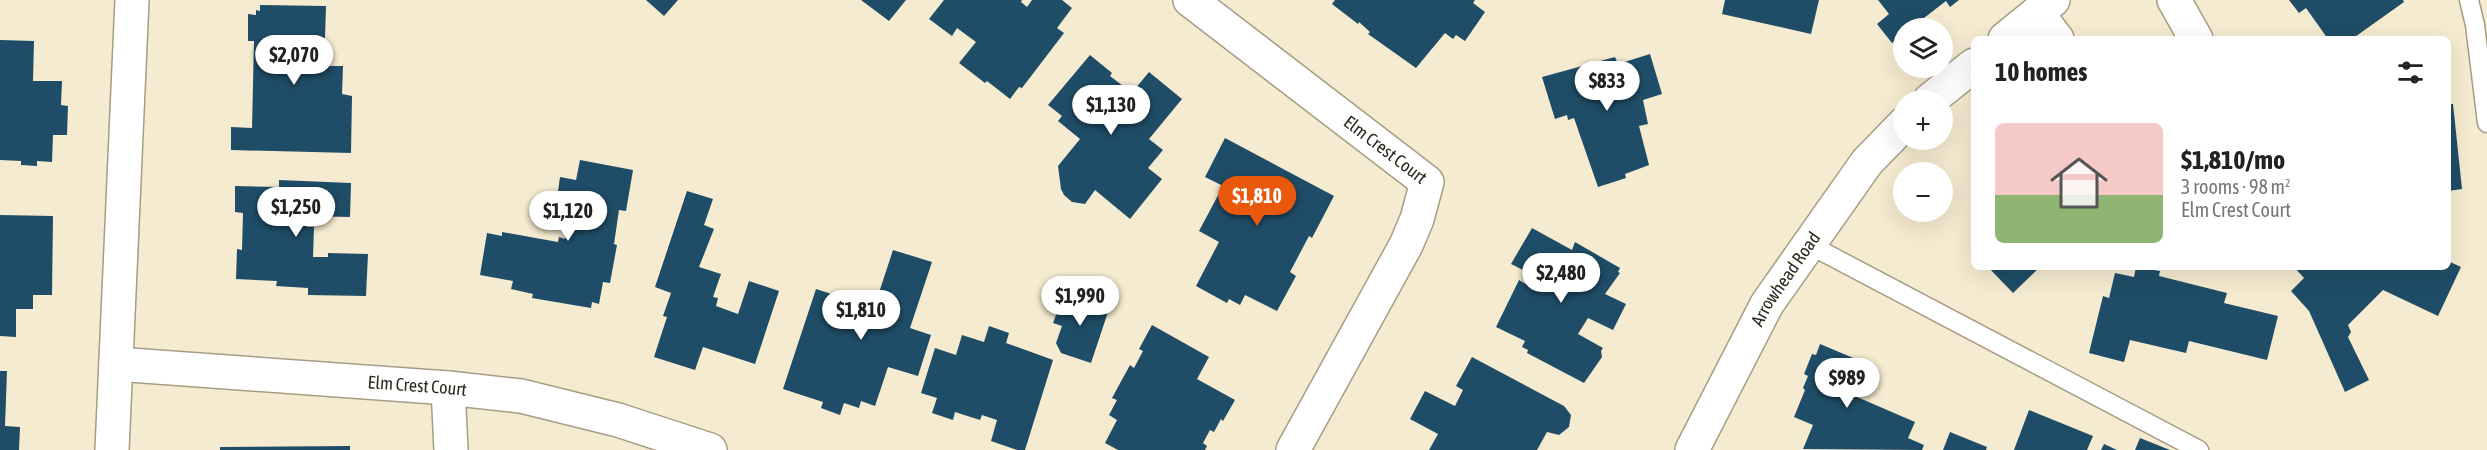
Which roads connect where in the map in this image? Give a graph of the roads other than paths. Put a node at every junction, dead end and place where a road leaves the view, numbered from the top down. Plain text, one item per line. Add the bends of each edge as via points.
1 (132, 0) edge
2 (1190, 0) edge
3 (2174, 0) edge
4 (2469, 0) edge
5 (2045, 7) edge
6 (2009, 36) edge
7 (2056, 36) edge
8 (2194, 36) edge
9 (1971, 67) edge
10 (1943, 90) edge
11 (2487, 123) edge
12 (1893, 135) edge
13 (1808, 244) junction
14 (116, 364) junction
15 (448, 388) junction
16 (112, 450) edge
17 (451, 450) edge
18 (710, 450) edge
19 (1293, 450) edge
20 (1692, 450) edge
21 (2199, 450) edge

1 - 14 street
2 - 19 street, Elm Crest Court via 1427,182 1406,245
3 - 8 street
4 - 11 lane
5 - 6 street
5 - 7 street
9 - 10 street
12 - 13 street, Arrowhead Road via 1867,162
13 - 20 street, Arrowhead Road via 1767,304
13 - 21 lane
14 - 15 street, Elm Crest Court
14 - 16 street
15 - 17 street
15 - 18 street, Elm Crest Court via 521,396 618,420

